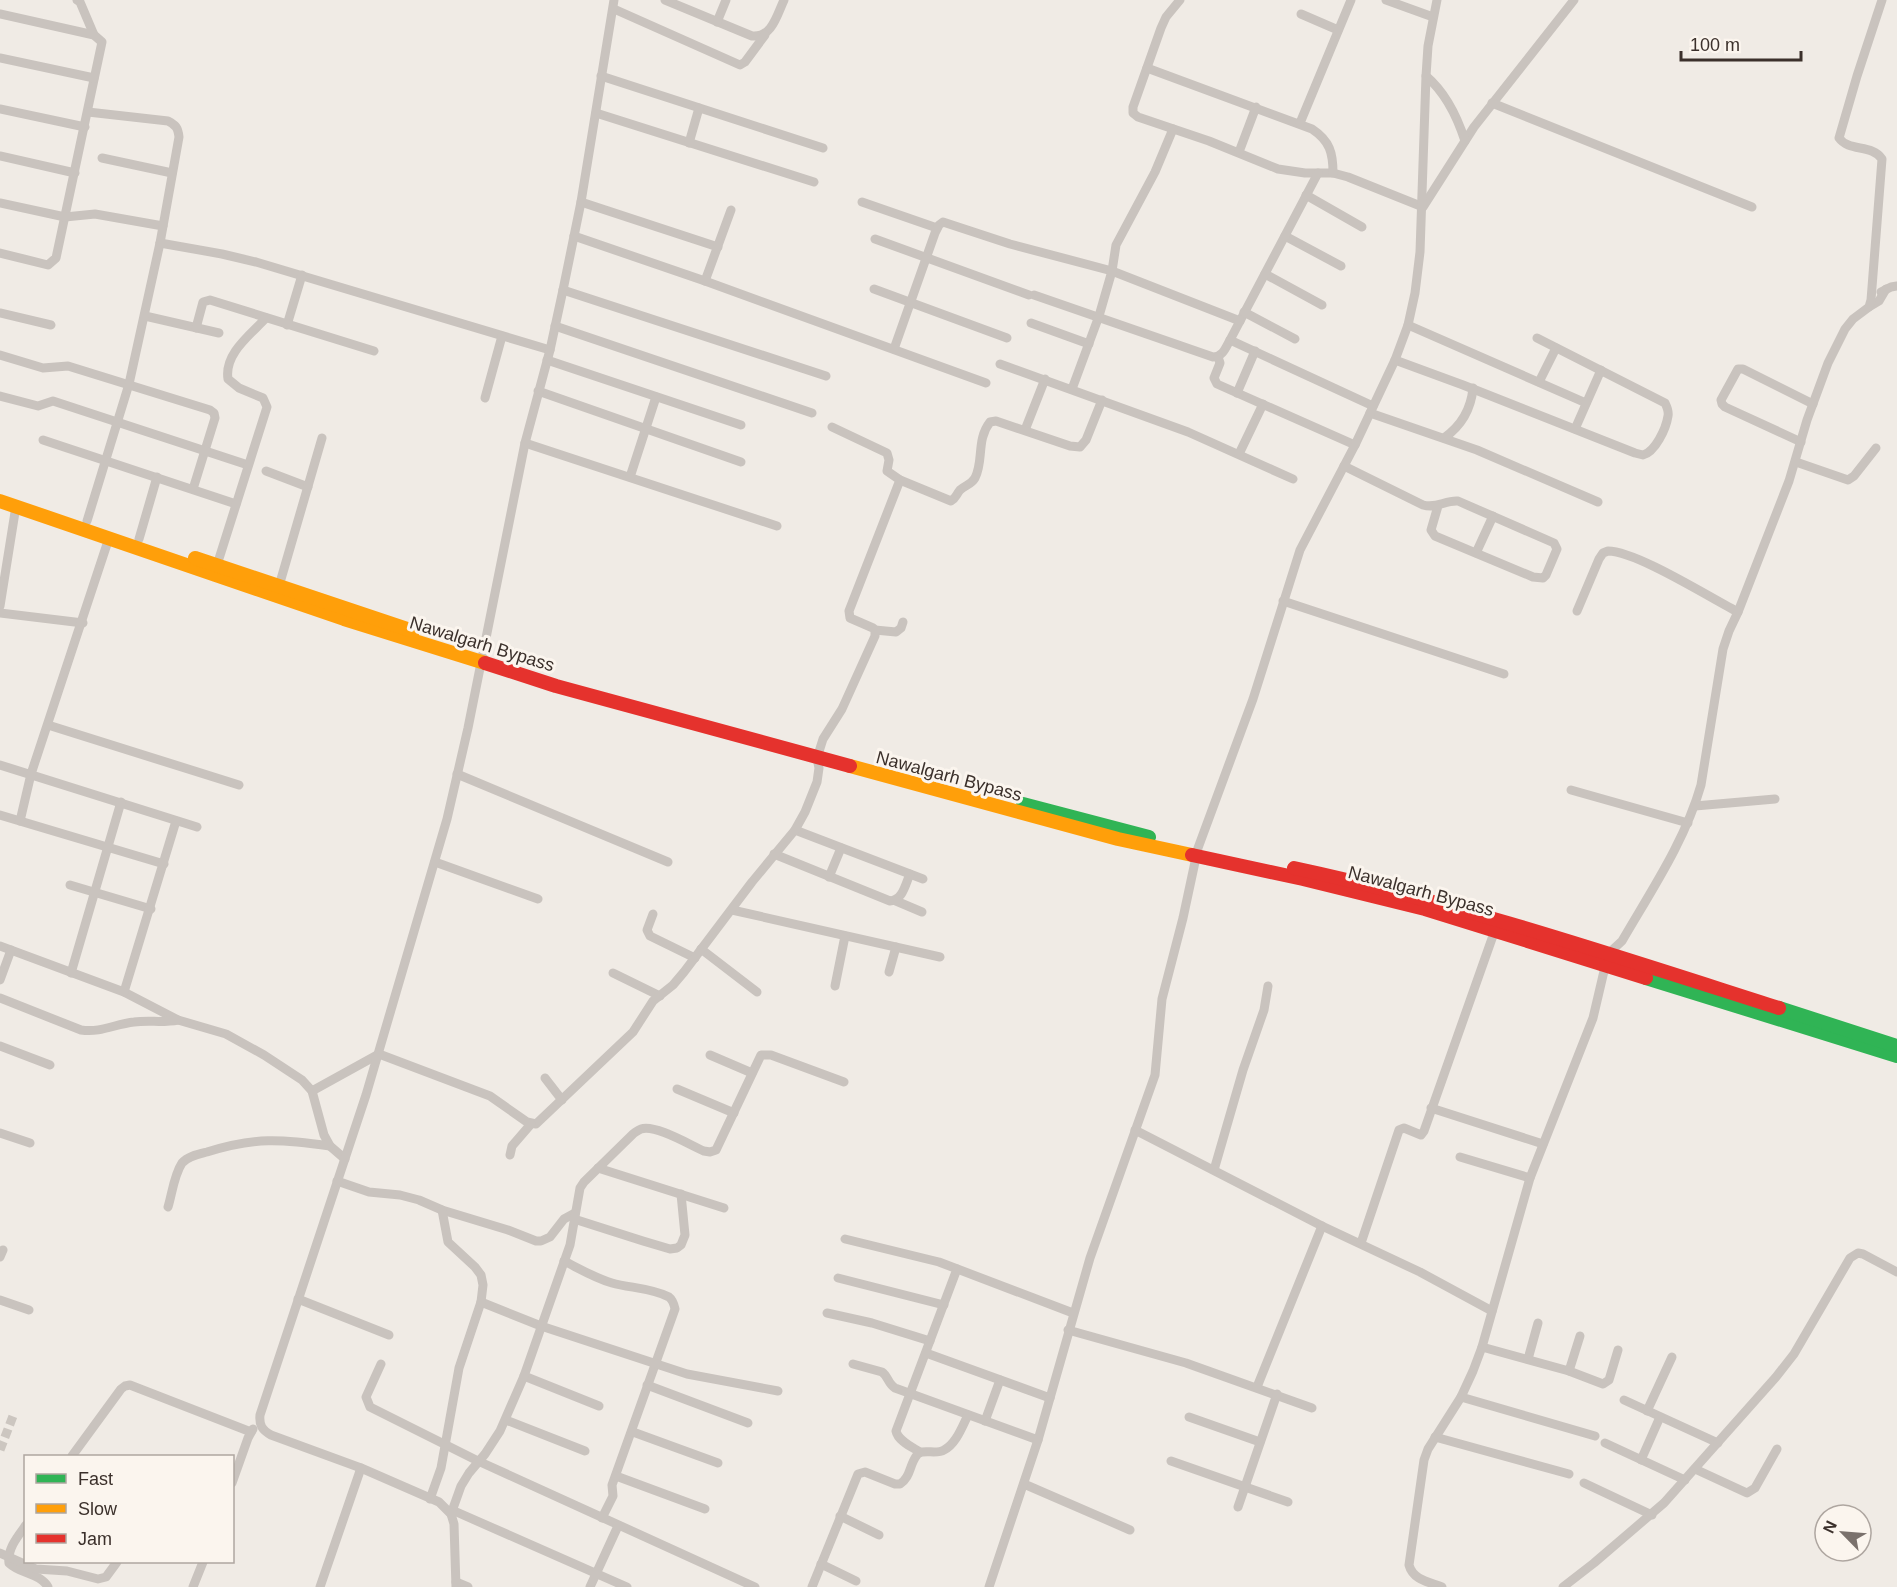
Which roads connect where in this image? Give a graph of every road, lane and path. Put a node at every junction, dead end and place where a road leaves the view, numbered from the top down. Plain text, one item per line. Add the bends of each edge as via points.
1 (77, 0) edge
2 (665, 0) edge
3 (726, 0) edge
4 (784, 0) edge
5 (1180, 0) edge
6 (1350, 0) edge
7 (1386, 0) edge
8 (1437, 0) edge
9 (1574, 0) edge
10 (1882, 0) edge
11 (614, 4) edge
12 (0, 14) edge
13 (1301, 14) dead end
14 (1433, 18) junction
15 (717, 22) junction
16 (1338, 30) junction
17 (765, 34) junction
18 (94, 35) junction
19 (0, 58) edge
20 (1147, 68) junction
21 (601, 76) junction
22 (1425, 76) junction
23 (94, 78) junction
24 (1492, 103) junction
25 (1256, 107) junction
26 (699, 108) junction
27 (0, 109) edge
28 (87, 112) junction
29 (596, 113) junction
30 (1300, 123) junction
31 (1459, 123) junction
32 (85, 127) junction
33 (1474, 127) junction
34 (1173, 129) junction
35 (1465, 141) junction
36 (689, 143) junction
37 (823, 148) dead end
38 (1239, 152) junction
39 (0, 156) edge
40 (102, 158) dead end
41 (75, 173) junction
42 (172, 173) junction
43 (1318, 173) junction
44 (1333, 173) junction
45 (814, 182) dead end
46 (1306, 195) junction
47 (581, 202) junction
48 (862, 202) dead end
49 (0, 203) edge
50 (1423, 207) junction
51 (1752, 207) dead end
52 (732, 210) dead end
53 (65, 217) junction
54 (163, 226) junction
55 (1362, 227) dead end
56 (937, 228) junction
57 (574, 236) junction
58 (1285, 236) junction
59 (874, 239) dead end
60 (160, 243) junction
61 (718, 247) junction
62 (0, 253) edge
63 (926, 258) junction
64 (1341, 266) dead end
65 (1112, 271) junction
66 (1264, 274) junction
67 (302, 275) junction
68 (705, 281) junction
69 (1897, 286) edge
70 (874, 289) dead end
71 (1886, 289) junction
72 (563, 290) junction
73 (1873, 293) junction
74 (911, 302) junction
75 (1322, 305) dead end
76 (1869, 307) junction
77 (0, 313) edge
78 (145, 316) junction
79 (1099, 316) junction
80 (1242, 316) junction
81 (266, 318) junction
82 (1031, 323) dead end
83 (287, 325) junction
84 (1408, 325) junction
85 (51, 326) dead end
86 (555, 326) junction
87 (196, 328) junction
88 (219, 333) dead end
89 (502, 336) junction
90 (1007, 338) dead end
91 (1537, 338) dead end
92 (1230, 339) junction
93 (1295, 339) dead end
94 (1089, 344) junction
95 (1556, 348) junction
96 (894, 350) junction
97 (374, 351) dead end
98 (1255, 351) junction
99 (0, 355) edge
100 (548, 355) junction
101 (1218, 357) junction
102 (1395, 360) junction
103 (1000, 364) dead end
104 (1601, 370) junction
105 (826, 376) dead end
106 (1045, 379) junction
107 (1539, 382) junction
108 (986, 383) dead end
109 (129, 384) junction
110 (1473, 388) junction
111 (1072, 389) junction
112 (538, 391) junction
113 (1237, 393) junction
114 (0, 396) edge
115 (656, 397) junction
116 (485, 398) dead end
117 (1102, 400) junction
118 (1586, 403) junction
119 (1263, 404) junction
120 (1813, 404) junction
121 (1371, 410) junction
122 (812, 413) dead end
123 (117, 422) junction
124 (741, 425) dead end
125 (832, 427) dead end
126 (645, 429) junction
127 (1575, 429) junction
128 (1025, 430) junction
129 (322, 438) dead end
130 (1444, 438) junction
131 (43, 440) dead end
132 (1801, 442) junction
133 (525, 443) junction
134 (1355, 445) junction
135 (1876, 448) dead end
136 (205, 452) junction
137 (1239, 454) junction
138 (105, 460) junction
139 (741, 462) dead end
140 (1796, 462) junction
141 (248, 465) junction
142 (1344, 466) junction
143 (266, 471) dead end
144 (158, 477) junction
145 (630, 477) junction
146 (1293, 479) dead end
147 (900, 480) junction
148 (308, 487) junction
149 (193, 489) junction
150 (0, 491) edge
151 (0, 501) edge
152 (1598, 502) dead end
153 (236, 504) junction
154 (16, 506) junction
155 (1438, 507) junction
156 (1492, 516) junction
157 (87, 521) junction
158 (777, 526) dead end
159 (109, 538) junction
160 (139, 539) junction
161 (1476, 553) junction
162 (217, 565) junction
163 (279, 586) junction
164 (1283, 601) junction
165 (0, 606) edge
166 (1577, 611) dead end
167 (1738, 612) junction
168 (0, 613) edge
169 (903, 622) dead end
170 (83, 623) junction
171 (875, 630) junction
172 (482, 657) junction
173 (1504, 674) dead end
174 (48, 725) junction
175 (818, 754) junction
176 (0, 765) edge
177 (31, 774) junction
178 (457, 774) junction
179 (239, 785) dead end
180 (1571, 790) dead end
181 (1776, 799) dead end
182 (121, 802) junction
183 (1695, 806) junction
184 (0, 815) edge
185 (176, 820) junction
186 (20, 821) junction
187 (1688, 824) junction
188 (197, 827) dead end
189 (795, 830) junction
190 (109, 848) junction
191 (842, 848) junction
192 (1197, 853) junction
193 (774, 854) junction
194 (435, 862) junction
195 (668, 862) dead end
196 (164, 864) junction
197 (910, 874) junction
198 (829, 877) junction
199 (922, 879) dead end
200 (70, 885) dead end
201 (96, 893) junction
202 (538, 899) dead end
203 (896, 901) junction
204 (150, 909) junction
205 (732, 910) junction
206 (922, 912) dead end
207 (653, 914) dead end
208 (1495, 930) junction
209 (845, 936) junction
210 (0, 946) edge
211 (896, 947) junction
212 (701, 949) junction
213 (11, 950) junction
214 (940, 957) dead end
215 (695, 958) junction
216 (1606, 959) junction
217 (889, 972) dead end
218 (71, 973) junction
219 (613, 973) dead end
220 (0, 980) edge
221 (834, 986) dead end
222 (1268, 986) dead end
223 (757, 992) dead end
224 (124, 993) junction
225 (660, 996) junction
226 (0, 998) edge
227 (178, 1020) junction
228 (0, 1046) edge
229 (1897, 1046) edge
230 (379, 1054) junction
231 (710, 1055) dead end
232 (1897, 1056) edge
233 (50, 1065) dead end
234 (752, 1073) junction
235 (545, 1078) dead end
236 (844, 1082) dead end
237 (677, 1089) dead end
238 (312, 1091) junction
239 (562, 1100) junction
240 (1431, 1108) junction
241 (734, 1113) junction
242 (531, 1124) junction
243 (1135, 1130) junction
244 (0, 1133) edge
245 (30, 1143) dead end
246 (1543, 1144) junction
247 (330, 1146) junction
248 (510, 1155) dead end
249 (1460, 1157) dead end
250 (345, 1159) junction
251 (598, 1168) junction
252 (1214, 1170) junction
253 (1530, 1178) junction
254 (337, 1181) junction
255 (681, 1194) junction
256 (168, 1207) dead end
257 (724, 1208) dead end
258 (442, 1210) junction
259 (574, 1216) junction
260 (1322, 1226) junction
261 (845, 1239) dead end
262 (1361, 1244) junction
263 (564, 1261) junction
264 (957, 1269) junction
265 (1897, 1272) edge
266 (837, 1278) dead end
267 (298, 1299) junction
268 (0, 1300) edge
269 (481, 1302) junction
270 (944, 1305) junction
271 (29, 1310) dead end
272 (1492, 1311) junction
273 (827, 1313) dead end
274 (1074, 1313) junction
275 (1538, 1323) dead end
276 (541, 1326) junction
277 (1068, 1330) junction
278 (389, 1335) dead end
279 (1580, 1336) dead end
280 (930, 1341) junction
281 (1482, 1347) junction
282 (1618, 1350) dead end
283 (926, 1353) junction
284 (1672, 1357) dead end
285 (1528, 1359) junction
286 (656, 1363) junction
287 (381, 1364) dead end
288 (853, 1364) dead end
289 (1569, 1371) junction
290 (524, 1376) junction
291 (1000, 1380) junction
292 (647, 1385) junction
293 (1257, 1387) junction
294 (778, 1391) dead end
295 (1277, 1394) junction
296 (911, 1395) junction
297 (1461, 1397) junction
298 (1050, 1398) junction
299 (1624, 1400) dead end
300 (599, 1406) dead end
301 (1312, 1408) dead end
302 (1647, 1411) junction
303 (968, 1415) junction
304 (1189, 1417) dead end
305 (1660, 1417) junction
306 (506, 1420) junction
307 (984, 1421) junction
308 (259, 1423) junction
309 (748, 1423) dead end
310 (250, 1432) junction
311 (633, 1432) junction
312 (1595, 1436) dead end
313 (1435, 1437) junction
314 (1038, 1440) junction
315 (1260, 1442) junction
316 (1605, 1443) dead end
317 (1718, 1443) junction
318 (445, 1445) junction
319 (1777, 1449) dead end
320 (585, 1451) dead end
321 (920, 1452) junction
322 (73, 1455) edge
323 (1641, 1460) junction
324 (478, 1461) junction
325 (1172, 1461) dead end
326 (718, 1463) dead end
327 (361, 1468) junction
328 (1695, 1468) junction
329 (1569, 1474) dead end
330 (616, 1476) junction
331 (234, 1477) edge
332 (1685, 1480) junction
333 (1584, 1483) dead end
334 (1024, 1484) junction
335 (1245, 1487) junction
336 (430, 1499) junction
337 (1288, 1502) dead end
338 (1238, 1507) dead end
339 (705, 1509) dead end
340 (452, 1512) junction
341 (1652, 1515) junction
342 (840, 1516) junction
343 (602, 1518) junction
344 (618, 1526) junction
345 (24, 1528) edge
346 (1130, 1530) dead end
347 (879, 1534) dead end
348 (4, 1555) edge
349 (116, 1563) edge
350 (203, 1563) edge
351 (821, 1564) junction
352 (596, 1574) junction
353 (856, 1581) dead end
354 (456, 1585) edge
355 (49, 1586) edge
356 (193, 1587) edge
357 (320, 1587) edge
358 (468, 1587) edge
359 (590, 1587) edge
360 (627, 1587) edge
361 (755, 1587) edge
362 (812, 1587) edge
363 (989, 1587) edge
364 (1442, 1587) edge
365 (1563, 1587) edge

1 - 18 street
2 - 15 street
3 - 15 street
4 - 17 street
5 - 20 street via 1166,17
6 - 16 street
7 - 14 street
8 - 14 street
9 - 24 street
10 - 73 street via 1839,138 1846,144 1876,152 1882,159
11 - 17 street via 740,65
11 - 21 street
12 - 18 street
13 - 16 street
14 - 22 street
15 - 17 street via 752,36
16 - 30 street
18 - 23 street via 102,42
19 - 23 street
20 - 25 street
20 - 34 street via 1133,113
21 - 26 street
21 - 29 street
22 - 31 street via 1443,93
22 - 50 street
23 - 28 street
24 - 33 street
24 - 51 street
25 - 30 street
25 - 38 street
26 - 36 street
26 - 37 street
27 - 32 street
28 - 32 street
28 - 42 street via 175,124 179,137
29 - 36 street
29 - 47 street
30 - 44 street via 1329,144
31 - 33 street
31 - 35 street
32 - 41 street
33 - 35 street
34 - 38 street
34 - 65 street via 1155,172 1121,232
35 - 50 street
36 - 45 street
38 - 43 street via 1278,169
39 - 41 street
40 - 42 street
41 - 53 street
42 - 54 street
43 - 44 street
43 - 46 street
44 - 50 street
46 - 55 street
46 - 58 street
47 - 57 street
47 - 61 street
48 - 56 street
49 - 53 street
50 - 84 street
52 - 61 street
53 - 54 street via 95,214
53 - 62 street via 52,263
54 - 60 street
56 - 63 street
56 - 65 street via 948,223
57 - 68 street
57 - 72 street
58 - 64 street
58 - 66 street
59 - 63 street
60 - 67 street
60 - 78 street
61 - 68 street
63 - 74 street
63 - 79 street
65 - 79 street
65 - 80 street
66 - 75 street
66 - 80 street
67 - 83 street
67 - 89 street
68 - 96 street
69 - 71 street
70 - 74 street
71 - 73 street
71 - 76 street via 1879,301
72 - 86 street
72 - 105 street
73 - 76 street
74 - 90 street
74 - 96 street
76 - 120 street via 1845,329
77 - 85 street
78 - 87 street
78 - 109 street
79 - 94 street
79 - 101 street
80 - 92 street
80 - 93 street
81 - 83 street
81 - 87 street via 206,300 200,306
81 - 141 street via 240,345 229,365 228,379 233,384 266,402
82 - 94 street
83 - 97 street
84 - 102 street
84 - 107 street
86 - 100 street
86 - 122 street
87 - 88 street
89 - 100 street
89 - 116 street
91 - 95 street
92 - 98 street
92 - 101 street
94 - 111 street
95 - 104 street
95 - 107 street
96 - 108 street
98 - 113 street
98 - 121 street
99 - 109 street via 44,368 68,366
100 - 112 street
100 - 115 street
101 - 113 street via 1214,382
102 - 110 street
102 - 121 street
103 - 106 street
104 - 118 street
104 - 127 street via 1665,403 1668,417 1654,449 1643,455
106 - 111 street
106 - 128 street
107 - 118 street
109 - 123 street
109 - 136 street via 214,413
110 - 127 street
110 - 130 street via 1461,423
111 - 117 street
112 - 126 street
112 - 133 street
113 - 119 street
114 - 123 street via 38,406 53,401
115 - 124 street
115 - 126 street
117 - 128 street via 1080,447
117 - 137 street
118 - 127 street
119 - 134 street
119 - 137 street
120 - 132 street
120 - 132 street via 1743,369 1735,372 1721,400 1725,407
121 - 130 street
121 - 134 street
123 - 136 street
123 - 138 street
125 - 147 street via 887,453 887,471
126 - 139 street
126 - 145 street
128 - 147 street via 990,422 980,446 976,477 951,501
129 - 148 street
130 - 152 street
131 - 138 street
132 - 140 street
133 - 145 street
133 - 172 street
134 - 142 street
135 - 140 street via 1848,480
136 - 141 street
136 - 149 street
137 - 146 street
138 - 144 street
138 - 157 street
140 - 167 street
141 - 153 street
142 - 155 street via 1423,504
142 - 164 street via 1300,550
143 - 148 street
144 - 149 street
144 - 160 street
145 - 158 street
147 - 171 street via 849,611 852,620
148 - 163 street
149 - 153 street
150 - 157 main road, Nawalgarh Bypass
151 - 154 main road, Nawalgarh Bypass
153 - 162 street
154 - 159 main road, Nawalgarh Bypass
154 - 165 street
155 - 156 street via 1458,501
155 - 161 street via 1432,534
156 - 161 street
156 - 161 street via 1554,543 1556,553 1546,574 1539,579
157 - 160 main road, Nawalgarh Bypass
159 - 170 street
159 - 172 main road, Nawalgarh Bypass via 344,619
160 - 162 main road, Nawalgarh Bypass
162 - 163 main road, Nawalgarh Bypass
163 - 172 main road, Nawalgarh Bypass
164 - 173 street
164 - 192 street via 1254,699
166 - 167 street via 1599,559 1608,551 1634,558
167 - 183 street via 1723,649
168 - 170 street
169 - 171 street via 896,632
170 - 174 street
171 - 175 street via 876,636
172 - 175 main road, Nawalgarh Bypass via 556,686
172 - 178 street
174 - 177 street
174 - 179 street
175 - 189 street via 817,782
175 - 192 main road, Nawalgarh Bypass via 1118,839
176 - 177 street
177 - 182 street
177 - 186 street
178 - 194 street
178 - 195 street
180 - 187 street
181 - 183 street
182 - 185 street
182 - 190 street
183 - 187 street
184 - 186 street
185 - 188 street
185 - 196 street
186 - 190 street
187 - 216 street via 1622,941
189 - 191 street
189 - 193 street
190 - 196 street
190 - 201 street
191 - 197 street
191 - 198 street
192 - 208 main road, Nawalgarh Bypass via 1362,892
192 - 216 main road, Nawalgarh Bypass via 1377,886
192 - 243 street via 1162,999 1155,1075
193 - 198 street
193 - 205 street
194 - 202 street
194 - 230 street
196 - 204 street
197 - 199 street
197 - 203 street
198 - 203 street
200 - 201 street
201 - 204 street
201 - 218 street
203 - 206 street
204 - 224 street
205 - 209 street
205 - 212 street
207 - 215 street via 647,930 650,936
208 - 216 main road, Nawalgarh Bypass
208 - 240 street
209 - 211 street
209 - 221 street
210 - 213 street
211 - 214 street
211 - 217 street
212 - 215 street
212 - 223 street
213 - 218 street
213 - 220 street
215 - 225 street
216 - 229 main road, Nawalgarh Bypass
216 - 232 main road, Nawalgarh Bypass
216 - 246 street via 1593,1018
218 - 224 street
219 - 225 street
222 - 252 street
224 - 227 street
225 - 239 street via 633,1032
226 - 227 street via 94,1032 132,1022
227 - 238 street via 226,1034 302,1080
228 - 233 street
230 - 238 street
230 - 242 street via 490,1096
230 - 250 street
231 - 234 street
234 - 236 street via 765,1054
234 - 241 street
235 - 239 street
237 - 241 street
238 - 247 street
239 - 242 street via 540,1122
240 - 246 street
240 - 262 street via 1422,1134 1399,1130
241 - 251 street via 716,1150 704,1151 659,1131 641,1129
242 - 248 street via 512,1146
243 - 252 street
243 - 274 street
244 - 245 street
246 - 253 street
247 - 250 street
247 - 256 street via 262,1139 197,1155 183,1162
249 - 253 street
250 - 254 street
251 - 255 street
251 - 259 street via 580,1188
252 - 260 street
253 - 272 street
254 - 258 street via 369,1192 410,1197
254 - 267 street
255 - 257 street
255 - 259 street via 685,1235 677,1248 643,1241
258 - 259 street via 541,1241 550,1237 564,1219
258 - 269 street via 448,1242 481,1275
259 - 263 street
260 - 262 street
260 - 293 street
261 - 264 street
262 - 272 street
263 - 276 street
263 - 286 street via 611,1283 659,1293 674,1302
264 - 270 street
264 - 274 street
265 - 317 street via 1863,1254 1850,1258 1794,1354
266 - 270 street
267 - 278 street
267 - 308 street
268 - 271 street
269 - 276 street
269 - 318 street via 459,1368
270 - 280 street
272 - 281 street
273 - 280 street
274 - 277 street
275 - 285 street
276 - 286 street
276 - 290 street
277 - 293 street
277 - 298 street
279 - 289 street
280 - 283 street
281 - 285 street
281 - 297 street
282 - 289 street via 1605,1383
283 - 291 street
283 - 296 street
284 - 302 street
285 - 289 street
286 - 292 street
286 - 294 street via 687,1374
287 - 318 street via 366,1397 370,1407
288 - 296 street via 882,1372 890,1385
290 - 300 street
290 - 306 street
291 - 298 street
291 - 307 street
292 - 309 street
292 - 311 street
293 - 295 street
295 - 301 street
295 - 315 street
296 - 303 street
296 - 321 street via 897,1436
297 - 312 street
297 - 313 street
298 - 314 street
299 - 302 street
302 - 305 street
303 - 307 street
303 - 321 street via 945,1450
304 - 315 street
305 - 317 street
305 - 323 street
306 - 320 street
306 - 324 street
307 - 314 street
308 - 310 street
308 - 327 street via 271,1435
310 - 322 street via 130,1385 121,1389
310 - 331 street
311 - 326 street
311 - 330 street
313 - 329 street
313 - 364 street via 1421,1470 1409,1565 1415,1576
314 - 334 street
315 - 335 street
316 - 323 street
317 - 328 street
318 - 324 street
318 - 336 street
319 - 328 street via 1755,1488 1747,1494
321 - 342 street via 900,1484 865,1472 858,1474
323 - 332 street
324 - 340 street via 461,1486
324 - 343 street
325 - 335 street
327 - 336 street
327 - 357 street
328 - 332 street
330 - 339 street
330 - 343 street via 611,1501
332 - 341 street
333 - 341 street
334 - 346 street
334 - 363 street
335 - 337 street
335 - 338 street
336 - 340 street
340 - 352 street
340 - 354 street
341 - 365 street
342 - 347 street
342 - 351 street
343 - 344 street
344 - 352 street
344 - 361 street
345 - 348 street
348 - 349 street via 36,1569 98,1579 106,1577
348 - 355 street via 12,1566
350 - 356 street
351 - 353 street
351 - 362 street
352 - 359 street
352 - 360 street
354 - 358 street

